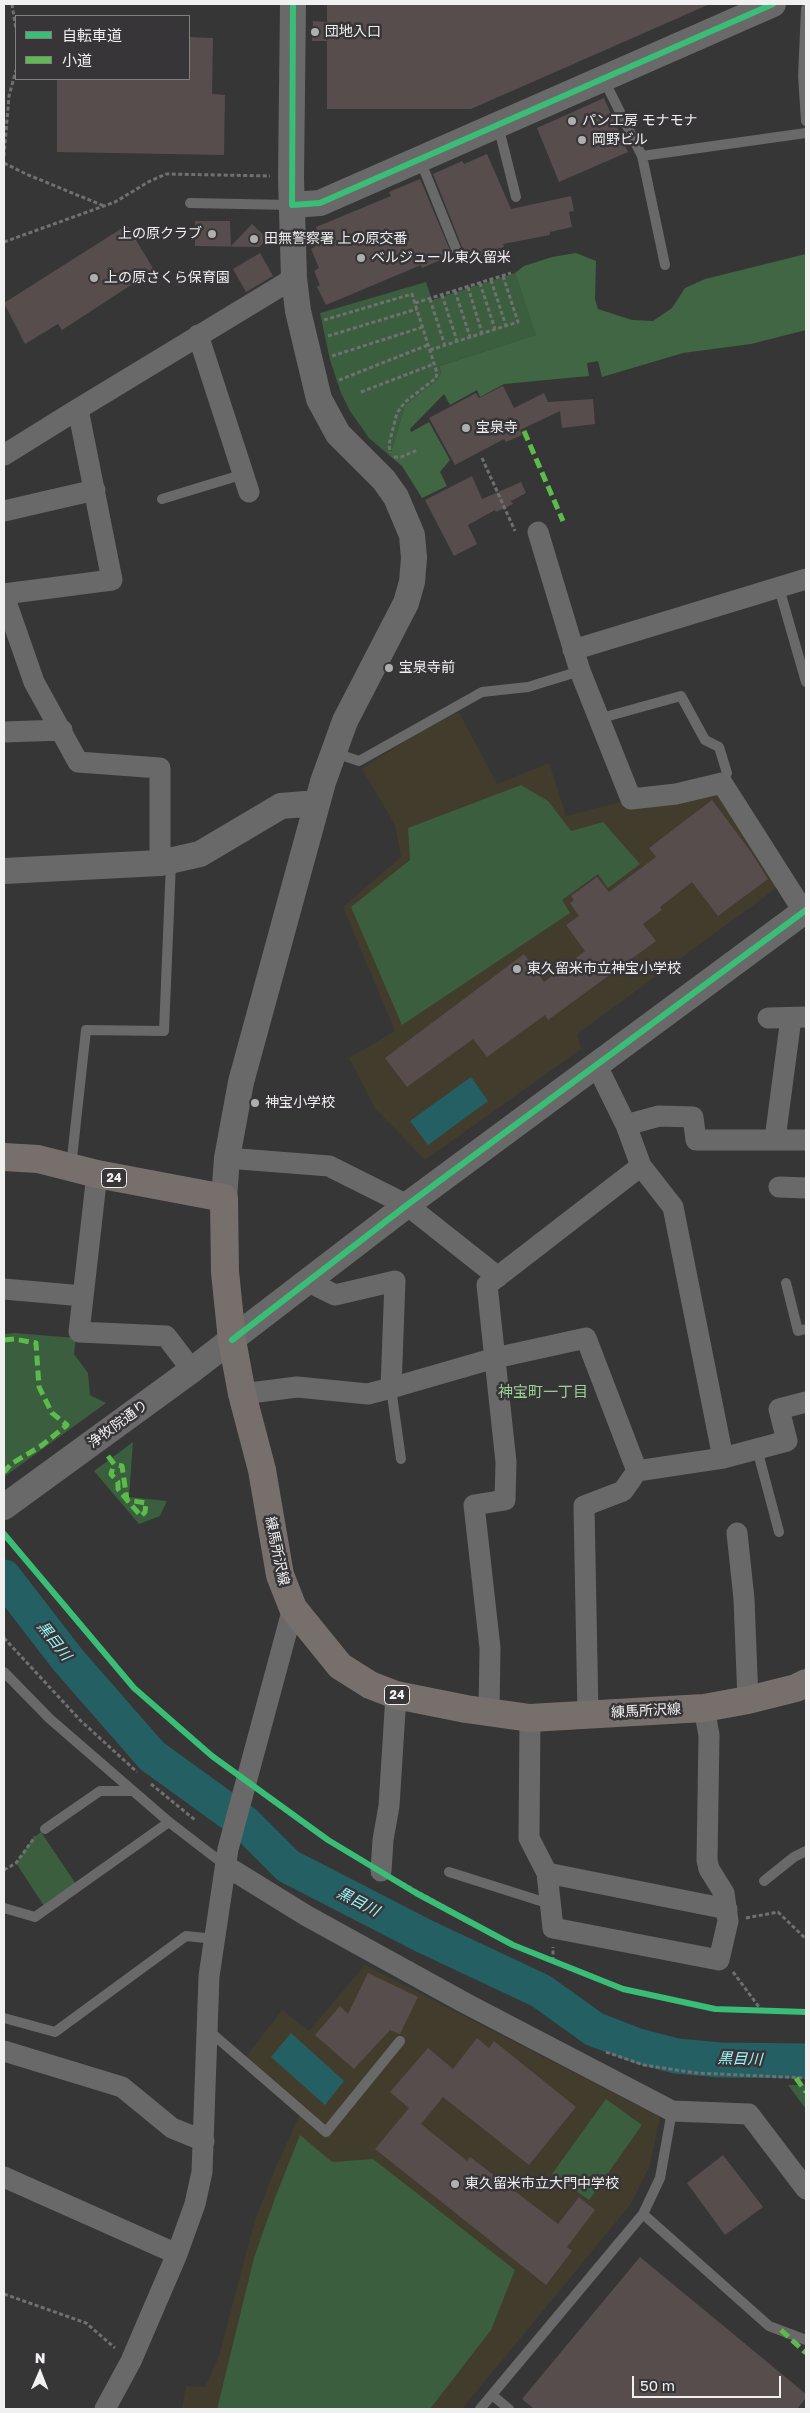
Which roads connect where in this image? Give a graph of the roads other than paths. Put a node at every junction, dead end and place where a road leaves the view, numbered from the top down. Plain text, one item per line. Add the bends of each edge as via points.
1 (293, 4) edge
2 (773, 4) edge
3 (806, 9) edge
4 (602, 77) junction
5 (806, 121) edge
6 (498, 124) junction
7 (806, 133) edge
8 (642, 156) junction
9 (420, 159) junction
10 (516, 197) dead end
11 (190, 203) dead end
12 (292, 205) junction
13 (456, 249) dead end
14 (666, 264) dead end
15 (294, 278) junction
16 (198, 335) junction
17 (78, 409) junction
18 (4, 455) edge
19 (247, 483) joint
20 (96, 490) junction
21 (162, 499) dead end
22 (4, 511) edge
23 (538, 532) dead end
24 (806, 579) edge
25 (779, 588) junction
26 (4, 595) edge
27 (573, 650) junction
28 (580, 671) junction
29 (806, 682) edge
30 (598, 719) junction
31 (62, 730) junction
32 (4, 732) edge
33 (332, 752) junction
34 (722, 783) junction
35 (316, 806) junction
36 (166, 862) junction
37 (4, 871) edge
38 (805, 911) edge
39 (799, 1017) edge
40 (768, 1018) dead end
41 (597, 1066) junction
42 (626, 1126) junction
43 (775, 1139) junction
44 (806, 1140) edge
45 (4, 1157) edge
46 (227, 1158) junction
47 (641, 1166) junction
48 (71, 1168) junction
49 (97, 1174) junction
50 (779, 1187) dead end
51 (806, 1188) edge
52 (224, 1198) junction
53 (408, 1205) junction
54 (498, 1277) junction
55 (309, 1282) junction
56 (786, 1283) dead end
57 (4, 1289) edge
58 (83, 1296) junction
59 (806, 1329) edge
60 (232, 1340) junction
61 (495, 1358) junction
62 (192, 1370) junction
63 (391, 1388) junction
64 (242, 1394) junction
65 (806, 1402) edge
66 (757, 1448) junction
67 (724, 1458) junction
68 (401, 1460) dead end
69 (637, 1471) junction
70 (4, 1507) edge
71 (779, 1532) dead end
72 (737, 1533) dead end
73 (294, 1608) junction
74 (4, 1672) edge
75 (806, 1683) edge
76 (396, 1695) junction
77 (748, 1700) junction
78 (704, 1708) junction
79 (489, 1713) junction
80 (588, 1715) junction
81 (530, 1718) junction
82 (133, 1791) junction
83 (169, 1822) junction
84 (45, 1829) road end
85 (806, 1851) edge
86 (226, 1866) junction
87 (381, 1871) dead end
88 (450, 1872) dead end
89 (547, 1873) junction
90 (764, 1881) dead end
91 (550, 1904) junction
92 (4, 1908) edge
93 (727, 1915) junction
94 (215, 1940) junction
95 (4, 2018) edge
96 (207, 2029) junction
97 (400, 2041) dead end
98 (4, 2051) edge
99 (672, 2111) junction
100 (204, 2141) junction
101 (4, 2177) edge
102 (806, 2189) edge
103 (643, 2214) junction
104 (177, 2254) junction
105 (806, 2340) edge
106 (492, 2395) junction
107 (105, 2409) edge
108 (480, 2409) edge
109 (509, 2409) edge

1 - 12 street
2 - 4 street
3 - 5 lane via 803,76
4 - 6 street
4 - 8 lane
6 - 9 street
6 - 10 lane
7 - 8 lane
8 - 14 lane
9 - 12 street via 320,203
9 - 13 lane
11 - 12 lane
12 - 15 street
15 - 16 street
15 - 33 street via 298,311 319,399 338,434 396,497 412,535 414,558 406,604 345,720
16 - 17 street
16 - 19 street
17 - 18 street
17 - 20 street
19 - 21 lane
20 - 22 street
20 - 26 street via 112,580
23 - 27 street
24 - 25 street
25 - 27 street
25 - 29 lane
26 - 31 street via 34,682
27 - 28 street
28 - 30 street
28 - 33 lane via 528,687 482,692 359,761
30 - 34 street via 631,799 676,794
30 - 34 lane via 681,696 705,740 719,748 727,773
31 - 32 street
31 - 36 street via 78,762 160,768
33 - 35 street
34 - 38 street
35 - 36 street via 281,806 200,854
35 - 46 street via 242,1082
36 - 37 street
36 - 48 lane via 164,1031 86,1030
38 - 41 street, 浄牧院通り
39 - 40 street
39 - 43 street
41 - 42 street
41 - 53 street, 浄牧院通り
42 - 43 street via 660,1116 694,1117 696,1140
42 - 47 street
43 - 44 street
45 - 48 main road, 24 via 38,1159
46 - 52 street
46 - 53 street via 329,1166
47 - 54 street
47 - 67 street via 673,1207
48 - 49 main road, 24
49 - 52 main road, 24
49 - 58 street
50 - 51 street
52 - 60 main road, 練馬所沢線 / 24 via 225,1272
53 - 54 street
53 - 55 street, 浄牧院通り
54 - 61 street via 486,1285
55 - 60 street, 浄牧院通り
55 - 63 street via 334,1295 395,1281
56 - 59 lane via 798,1331
57 - 58 street
58 - 62 street via 79,1332 166,1336
60 - 62 street, 浄牧院通り
60 - 64 main road, 練馬所沢線 / 24
61 - 63 street
61 - 69 street via 586,1338
61 - 79 street via 506,1462 505,1500 474,1505 490,1648
62 - 70 street, 浄牧院通り
63 - 64 street via 368,1394 297,1387
63 - 68 lane
64 - 73 main road, 練馬所沢線 / 24 via 262,1470 280,1575
65 - 66 street via 779,1409 786,1440
66 - 67 street
66 - 71 lane
67 - 69 street
69 - 80 street via 623,1491 584,1506
72 - 77 street via 744,1599
73 - 76 main road, 練馬所沢線 / 24 via 340,1666 370,1685
73 - 86 street via 230,1839
74 - 82 lane via 50,1720
75 - 77 main road, 練馬所沢線 / 24
76 - 79 main road, 練馬所沢線 / 24
76 - 87 street
77 - 78 main road, 練馬所沢線 / 24
78 - 80 main road, 練馬所沢線 / 24
78 - 93 street via 709,1735 706,1860 724,1894
79 - 81 main road, 練馬所沢線 / 24
80 - 81 main road, 練馬所沢線 / 24
81 - 89 street via 529,1838
82 - 83 lane
82 - 84 lane via 100,1791
83 - 86 lane
83 - 92 lane via 35,1917
85 - 90 lane
86 - 94 street
86 - 99 street via 307,1916
88 - 91 lane
89 - 91 street
89 - 93 street
91 - 93 street via 553,1928 719,1960
94 - 95 lane via 186,1936 55,2032
94 - 96 street via 209,1976
96 - 97 lane via 326,2132
96 - 100 street
98 - 100 street via 122,2087 172,2128
99 - 102 street via 749,2114
99 - 103 lane via 660,2178
100 - 104 street via 195,2204
101 - 104 street
103 - 105 lane via 769,2326
103 - 106 lane
104 - 107 street via 131,2361
106 - 108 lane
106 - 109 lane

